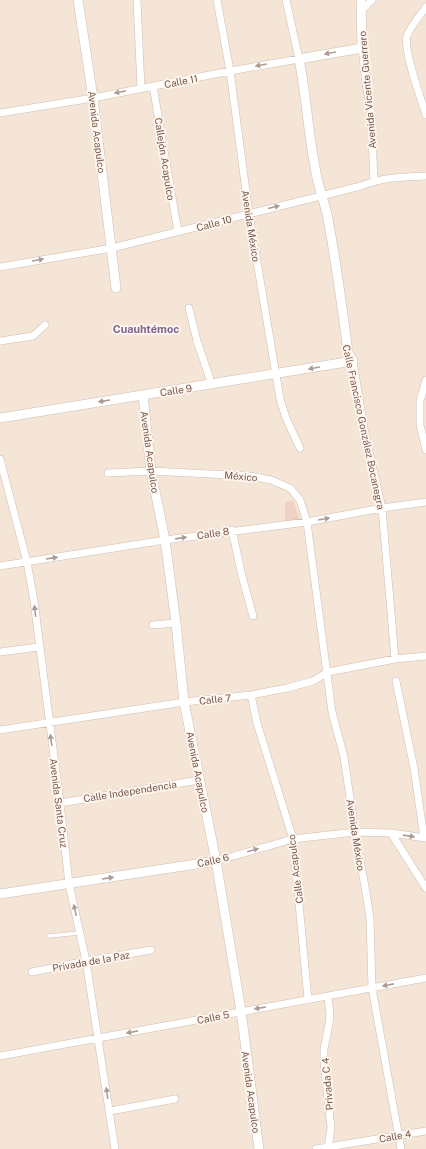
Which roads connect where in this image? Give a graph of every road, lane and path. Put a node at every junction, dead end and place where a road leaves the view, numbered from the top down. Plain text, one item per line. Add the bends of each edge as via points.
1 (78, 0) edge
2 (137, 0) edge
3 (217, 0) edge
4 (286, 0) edge
5 (361, 0) edge
6 (372, 0) edge
7 (426, 7) edge
8 (361, 11) junction
9 (362, 48) junction
10 (300, 58) junction
11 (230, 71) junction
12 (153, 86) junction
13 (141, 88) junction
14 (93, 98) junction
15 (0, 112) edge
16 (426, 115) edge
17 (426, 176) edge
18 (374, 181) junction
19 (321, 196) junction
20 (249, 214) junction
21 (178, 232) junction
22 (112, 248) junction
23 (0, 267) edge
24 (116, 288) dead end
25 (189, 308) dead end
26 (45, 325) dead end
27 (0, 341) edge
28 (353, 361) junction
29 (276, 374) junction
30 (426, 380) edge
31 (212, 385) junction
32 (143, 394) junction
33 (0, 418) edge
34 (300, 448) dead end
35 (426, 450) edge
36 (0, 459) edge
37 (152, 471) junction
38 (108, 473) dead end
39 (426, 502) edge
40 (382, 508) junction
41 (307, 522) junction
42 (232, 530) junction
43 (164, 540) junction
44 (27, 562) junction
45 (0, 566) edge
46 (253, 616) dead end
47 (176, 623) junction
48 (153, 625) dead end
49 (39, 647) junction
50 (0, 652) edge
51 (426, 656) edge
52 (395, 660) junction
53 (328, 672) junction
54 (396, 681) dead end
55 (251, 695) junction
56 (184, 702) junction
57 (49, 722) junction
58 (0, 730) edge
59 (199, 780) junction
60 (60, 803) junction
61 (355, 832) junction
62 (391, 833) junction
63 (425, 838) edge
64 (294, 839) junction
65 (216, 861) junction
66 (69, 884) junction
67 (426, 888) edge
68 (0, 894) edge
69 (80, 933) junction
70 (48, 936) dead end
71 (151, 950) dead end
72 (86, 961) junction
73 (32, 972) dead end
74 (426, 978) edge
75 (372, 988) junction
76 (328, 996) junction
77 (308, 1000) junction
78 (240, 1011) junction
79 (99, 1038) junction
80 (0, 1056) edge
81 (175, 1099) dead end
82 (110, 1111) junction
83 (426, 1131) edge
84 (399, 1136) junction
85 (115, 1147) edge
86 (328, 1148) edge
87 (259, 1149) edge
88 (316, 1149) edge
89 (401, 1149) edge

1 - 14 street, Avenida Acapulco
2 - 13 street
3 - 11 street, Avenida México
4 - 10 street
5 - 8 street, Avenida Vicente Guerrero
6 - 8 street
7 - 16 street via 407,37 407,49
8 - 9 street, Avenida Vicente Guerrero
9 -> 10 street, Calle 11
9 - 18 street, Avenida Vicente Guerrero via 371,113
10 -> 11 street, Calle 11
10 - 19 street, Calle Francisco González Bocanegra
11 - 12 street, Calle 11
11 - 20 street, Avenida México
12 - 13 street, Calle 11
12 - 21 street, Callejón Acapulco
13 -> 14 street, Calle 11
14 - 15 street, Calle 11
14 - 22 street, Avenida Acapulco
17 - 18 street, Calle 10
18 - 19 street, Calle 10
20 -> 19 street, Calle 10
19 - 28 street, Calle Francisco González Bocanegra via 339,284 348,352
20 - 21 street, Calle 10
20 - 29 street, Avenida México
21 - 22 street, Calle 10
23 -> 22 street, Calle 10
22 - 24 street, Avenida Acapulco
25 - 31 street
26 - 27 street via 33,336
28 -> 29 street, Calle 9
28 - 40 street, Calle Francisco González Bocanegra via 364,429
29 - 31 street, Calle 9
29 - 34 street, Avenida México via 286,418
30 - 35 street via 420,401 420,425
31 - 32 street, Calle 9
32 -> 33 street, Calle 9
32 - 37 street, Avenida Acapulco
36 - 44 street, Avenida Santa Cruz
37 - 38 street, México
37 - 41 street, México via 250,476 272,480 290,488 300,500
37 - 43 street, Avenida Acapulco
39 - 40 street, Calle 8
41 -> 40 street, Calle 8
40 - 52 street, Calle Francisco González Bocanegra
41 - 42 street, Calle 8
41 - 53 street, Avenida México
43 -> 42 street, Calle 8
42 - 46 street
44 -> 43 street, Calle 8
43 - 47 street, Avenida Acapulco
44 - 45 street, Calle 8
49 -> 44 street, Avenida Santa Cruz
47 - 48 street
47 - 56 street, Avenida Acapulco
49 - 50 street
49 - 57 street, Avenida Santa Cruz
51 - 52 street, Calle 7
52 - 53 street, Calle 7
53 - 55 street, Calle 7 via 313,681
53 - 61 street, Avenida México via 332,712 344,757
54 - 63 street
55 - 56 street, Calle 7
55 - 64 street, Calle Acapulco via 259,730
56 - 57 street, Calle 7
56 - 59 street, Avenida Acapulco
57 - 58 street, Calle 7
60 -> 57 street, Avenida Santa Cruz
59 - 60 street, Calle Independencia
59 - 65 street, Avenida Acapulco
60 - 66 street, Avenida Santa Cruz
61 - 62 street, Calle 6
61 - 64 street, Calle 6
61 - 75 street, Avenida México via 370,919
62 -> 63 street, Calle 6
62 - 67 street
65 -> 64 street, Calle 6
64 - 77 street, Calle Acapulco
66 -> 65 street, Calle 6
65 - 78 street, Avenida Acapulco
66 - 68 street, Calle 6
69 -> 66 street, Avenida Santa Cruz
69 - 70 lane
69 - 72 street, Avenida Santa Cruz
71 - 72 street, Privada de la Paz
72 - 73 street, Privada de la Paz
72 - 79 street, Avenida Santa Cruz
74 -> 75 street, Calle 5
75 - 76 street, Calle 5
75 - 84 street, Avenida México
76 - 77 street, Calle 5
76 - 86 street, Privada C 4 via 330,1014 324,1049 331,1128
77 -> 78 street, Calle 5
78 -> 79 street, Calle 5
78 - 87 street, Avenida Acapulco
79 - 80 street, Calle 5
82 -> 79 street, Avenida Santa Cruz
81 - 82 street
82 - 85 street, Avenida Santa Cruz
83 - 84 street, Calle 4
84 - 86 street, Calle 4
84 - 89 street, Avenida México
86 - 88 street, Calle 4

